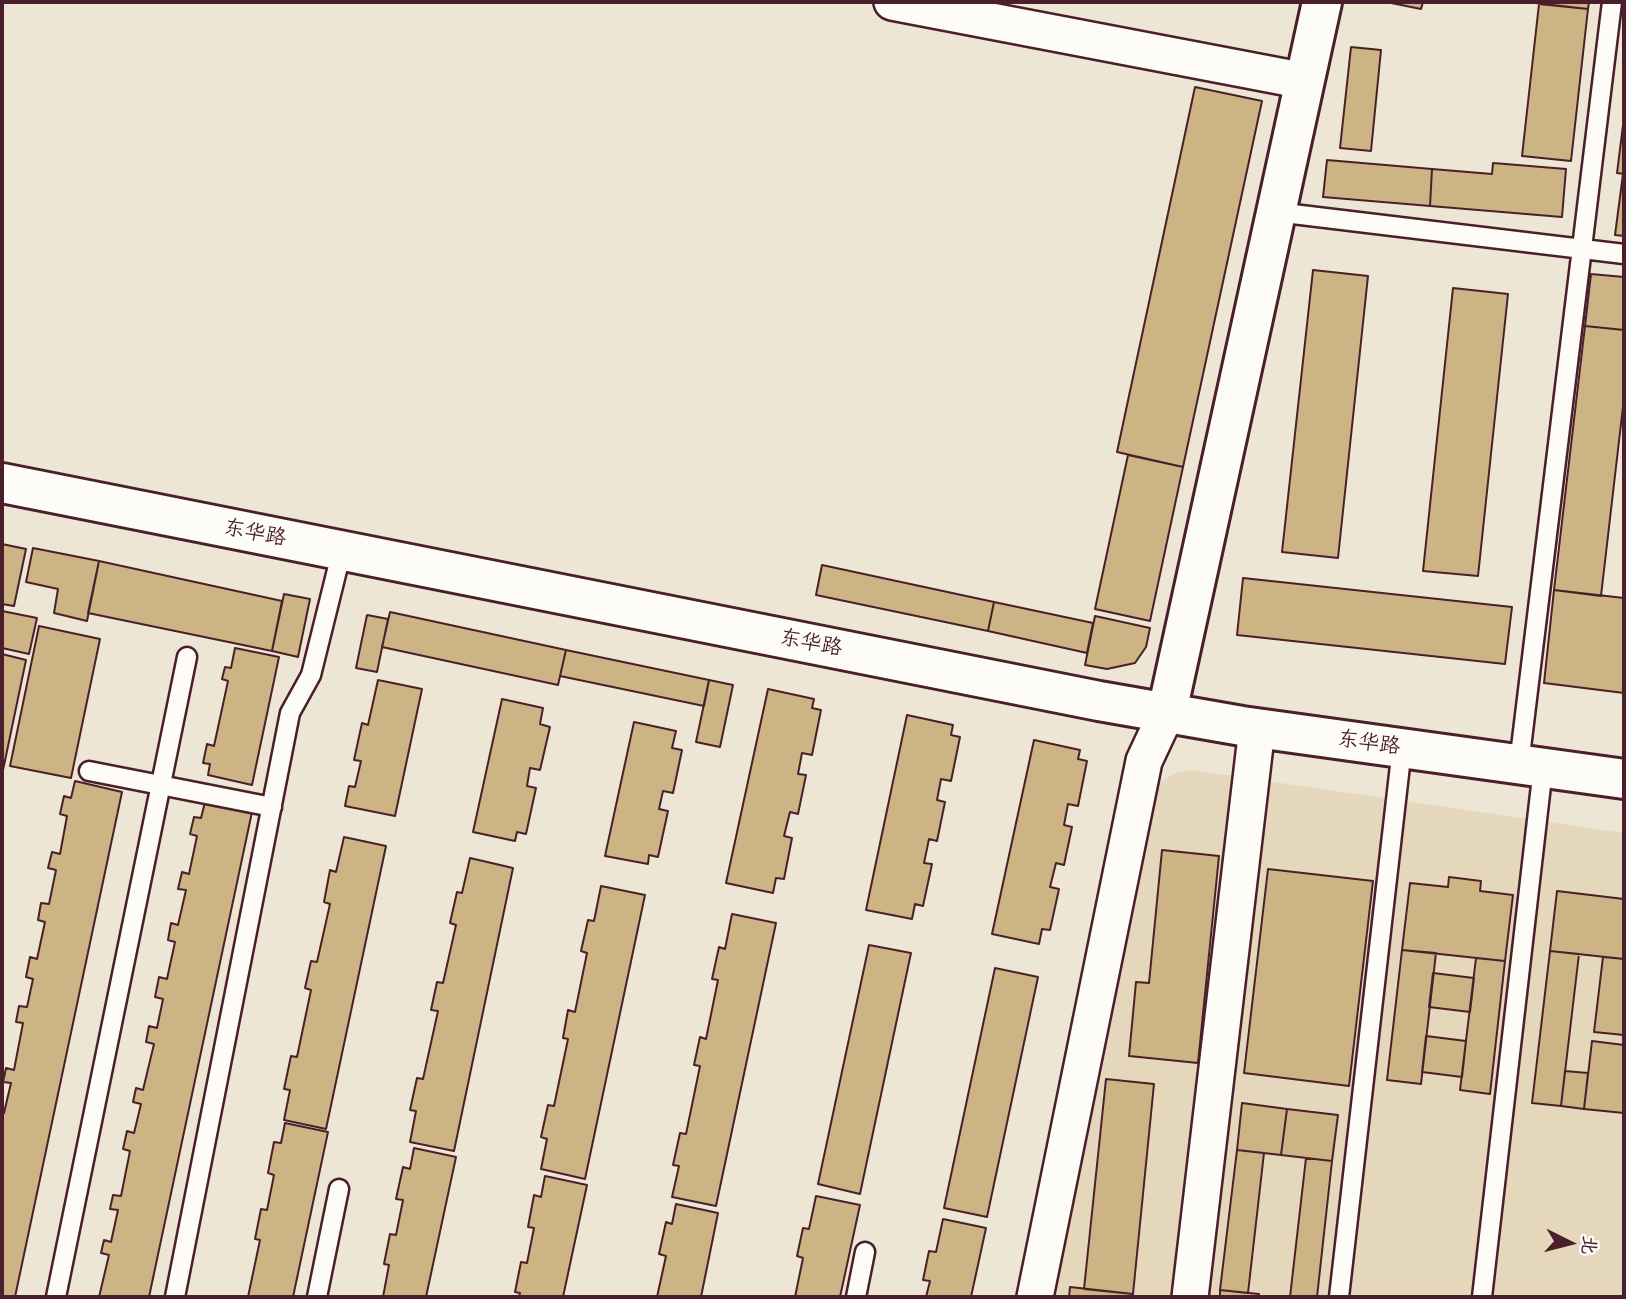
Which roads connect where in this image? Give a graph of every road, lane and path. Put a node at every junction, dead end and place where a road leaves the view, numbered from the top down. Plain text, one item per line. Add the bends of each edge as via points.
1 (892, 2) edge
2 (1322, 2) edge
3 (1612, 2) edge
4 (1305, 80) junction
5 (1276, 212) junction
6 (1581, 250) junction
7 (1624, 254) edge
8 (2, 483) edge
9 (342, 550) junction
10 (187, 657) dead end
11 (1167, 712) junction
12 (1258, 728) junction
13 (1402, 748) junction
14 (1531, 766) junction
15 (89, 771) dead end
16 (1624, 779) edge
17 (161, 785) junction
18 (272, 807) junction
19 (339, 1189) dead end
20 (865, 1252) dead end
21 (56, 1297) edge
22 (175, 1297) edge
23 (317, 1297) edge
24 (856, 1297) edge
25 (1035, 1297) edge
26 (1190, 1297) edge
27 (1339, 1297) edge
28 (1482, 1297) edge

1 - 4 street
2 - 4 street
3 - 6 lane
4 - 5 street
5 - 6 lane
5 - 11 street
6 - 7 lane
6 - 14 lane
8 - 9 street, 东华路
9 - 11 street, 东华路
9 - 18 lane via 311,675 290,713
10 - 17 lane
11 - 12 street, 东华路
11 - 25 street via 1144,761
12 - 13 street, 东华路
12 - 26 street
13 - 14 street, 东华路
13 - 27 lane
14 - 16 street, 东华路
14 - 28 lane
15 - 17 lane
17 - 18 lane
17 - 21 lane
18 - 22 lane
19 - 23 lane
20 - 24 lane

